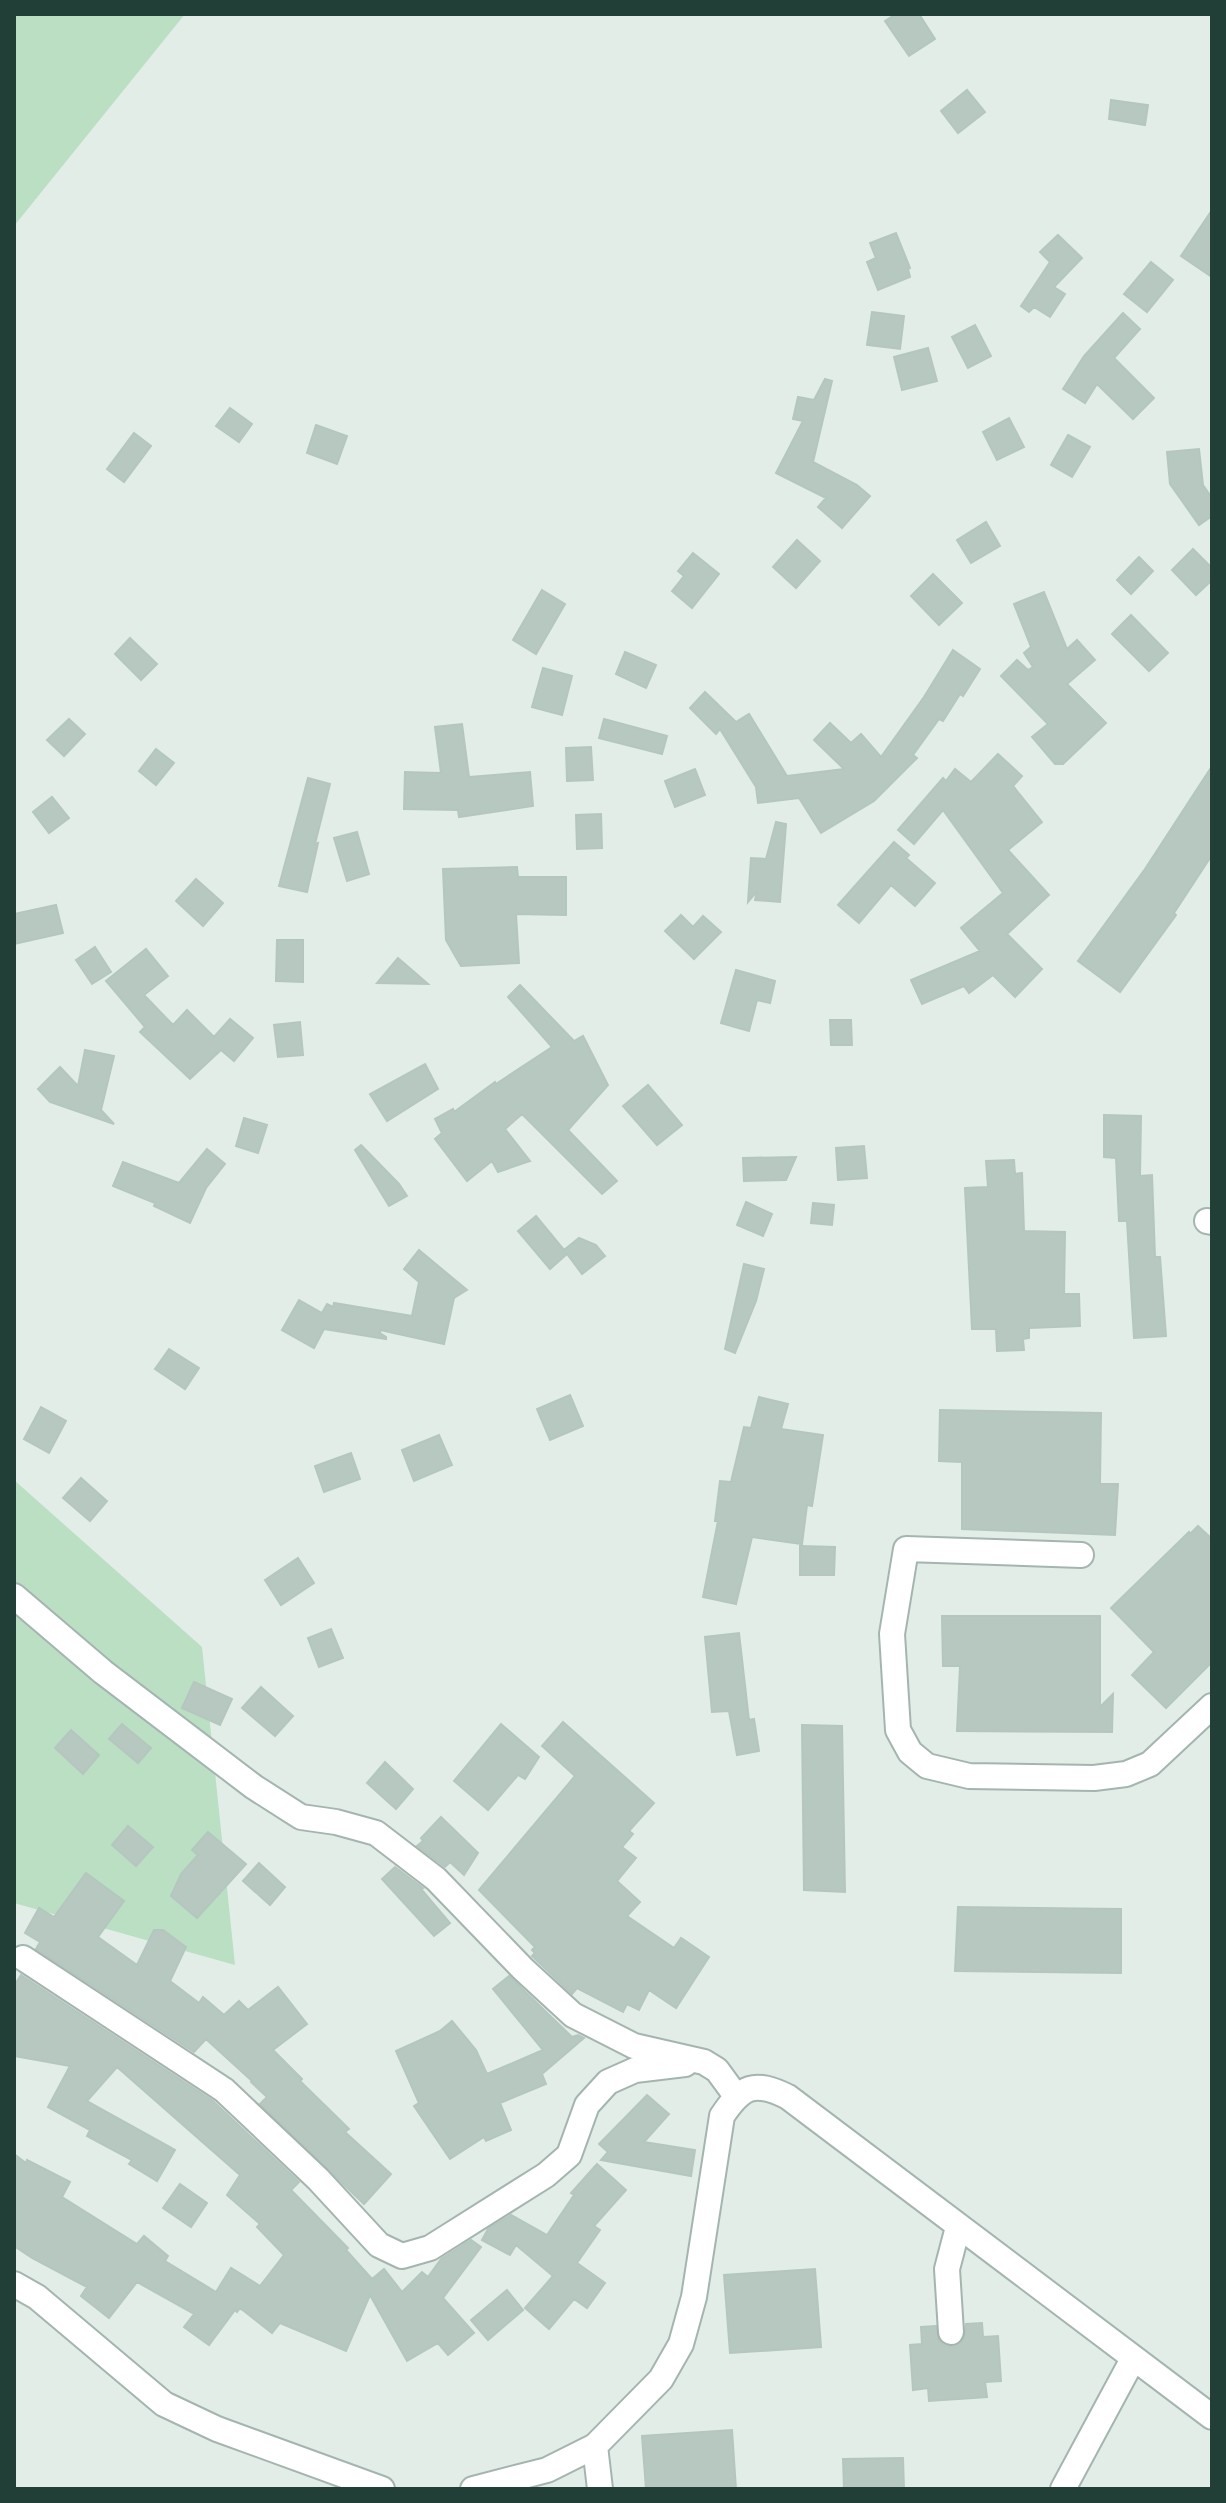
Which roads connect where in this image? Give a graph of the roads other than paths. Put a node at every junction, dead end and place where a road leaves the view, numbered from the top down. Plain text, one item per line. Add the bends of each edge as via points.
1 (1081, 1555) dead end
2 (14, 1596) edge
3 (1212, 1706) edge
4 (23, 1958) dead end
5 (704, 2062) junction
6 (736, 2096) junction
7 (958, 2227) junction
8 (14, 2284) edge
9 (951, 2332) dead end
10 (1133, 2359) junction
11 (1212, 2417) edge
12 (595, 2446) junction
13 (382, 2489) edge
14 (473, 2489) edge
15 (600, 2489) edge
16 (1063, 2489) edge

1 - 3 street via 906,1549 892,1634 898,1730 910,1752 927,1766 969,1776 1126,1774 1150,1764
2 - 5 street via 103,1672 254,1787 301,1817 376,1833 436,1879 573,2015 634,2046
4 - 5 street via 224,2090 379,2245 402,2256 430,2248 546,2175 569,2155 587,2105 608,2082 635,2070
5 - 6 street
6 - 7 street via 753,2087 769,2087 788,2097
6 - 12 street via 722,2116 694,2297 681,2344 661,2379
7 - 9 street via 947,2269
7 - 10 street
8 - 13 street via 37,2297 164,2404 217,2429
10 - 11 street
10 - 16 street
12 - 14 street via 547,2470
12 - 15 street

